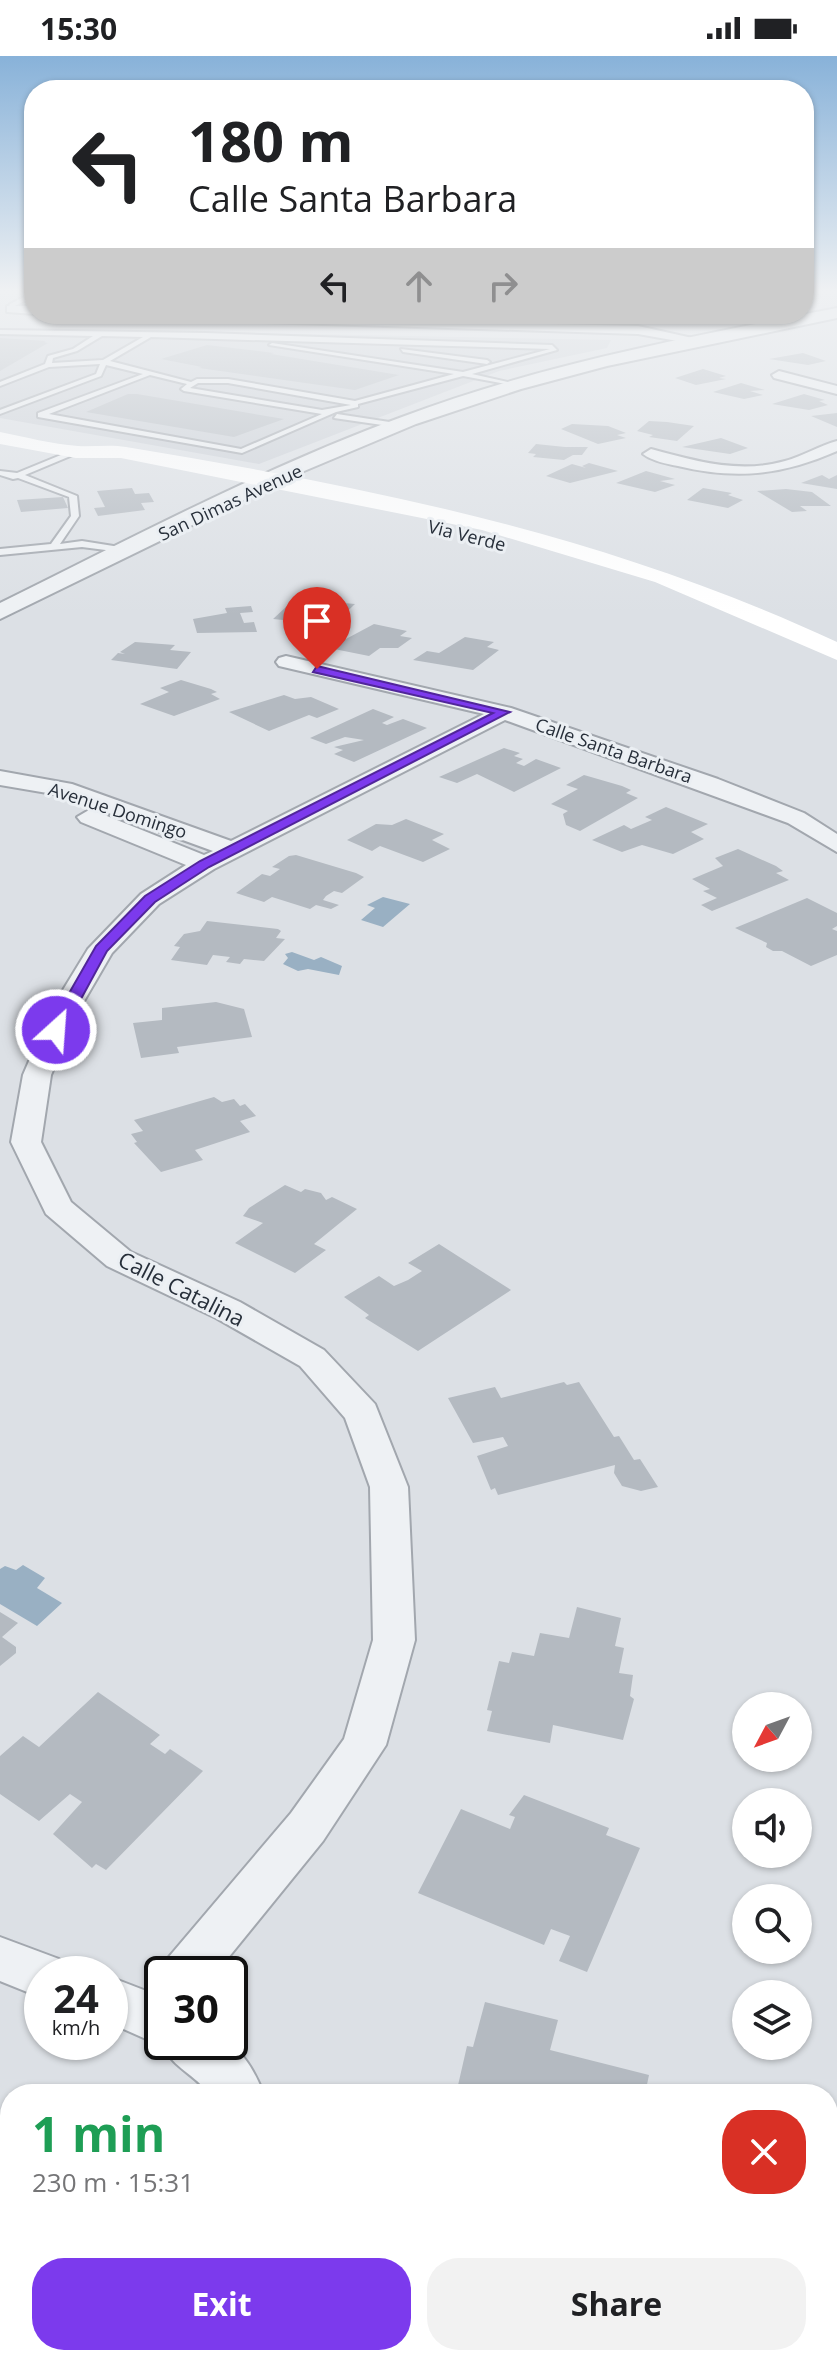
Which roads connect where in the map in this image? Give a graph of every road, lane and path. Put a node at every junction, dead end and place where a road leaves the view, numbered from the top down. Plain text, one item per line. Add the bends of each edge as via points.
1 (33, 400) edge
2 (81, 400) edge
3 (242, 400) edge
4 (336, 400) edge
5 (366, 400) edge
6 (471, 400) edge
7 (355, 403) junction
8 (0, 412) edge
9 (330, 414) junction
10 (396, 425) junction
11 (0, 438) edge
12 (837, 446) edge
13 (76, 452) junction
14 (651, 454) dead end
15 (0, 473) edge
16 (18, 475) junction
17 (273, 480) junction
18 (0, 482) edge
19 (249, 491) junction
20 (54, 546) junction
21 (126, 551) junction
22 (0, 552) edge
23 (0, 612) edge
24 (837, 652) edge
25 (792, 658) dead end
26 (286, 662) dead end
27 (504, 712) junction
28 (0, 778) edge
29 (0, 798) edge
30 (837, 845) edge
31 (219, 857) junction
32 (200, 1956) edge
33 (0, 1959) edge
34 (24, 1968) edge
35 (212, 2060) edge
36 (232, 2084) edge

1 - 8 lane
2 - 9 lane via 41,415 242,451
3 - 9 lane
4 - 7 lane
5 - 7 lane
6 - 10 street, San Dimas Avenue
7 - 9 lane
9 - 10 lane
10 - 17 street, San Dimas Avenue
11 - 13 main road, Via Verde
12 - 14 street via 800,463 731,474
13 - 16 lane
13 - 17 main road, Via Verde via 121,452
13 - 19 main road, Via Verde via 101,464
15 - 16 lane
16 - 18 lane
16 - 20 lane via 73,496 75,516
17 - 19 street, San Dimas Avenue
17 - 24 main road, Via Verde via 402,503 553,539 719,596
19 - 21 street, San Dimas Avenue
19 - 25 main road, Via Verde via 534,552 685,606
20 - 21 lane
20 - 22 lane
21 - 23 street, San Dimas Avenue
26 - 27 street, Calle Santa Barbara
27 - 30 street, Calle Santa Barbara via 739,795 796,818
27 - 31 street, Calle Catalina
28 - 31 street, Avenue Domingo via 64,789
29 - 31 street, Avenue Domingo via 86,816
31 - 32 street, Calle Catalina via 150,899 101,949 66,1008 37,1075 26,1142 57,1207 119,1259 228,1310 312,1358 362,1413 389,1487 394,1640 364,1745 307,1827
33 - 34 street
35 - 36 street

